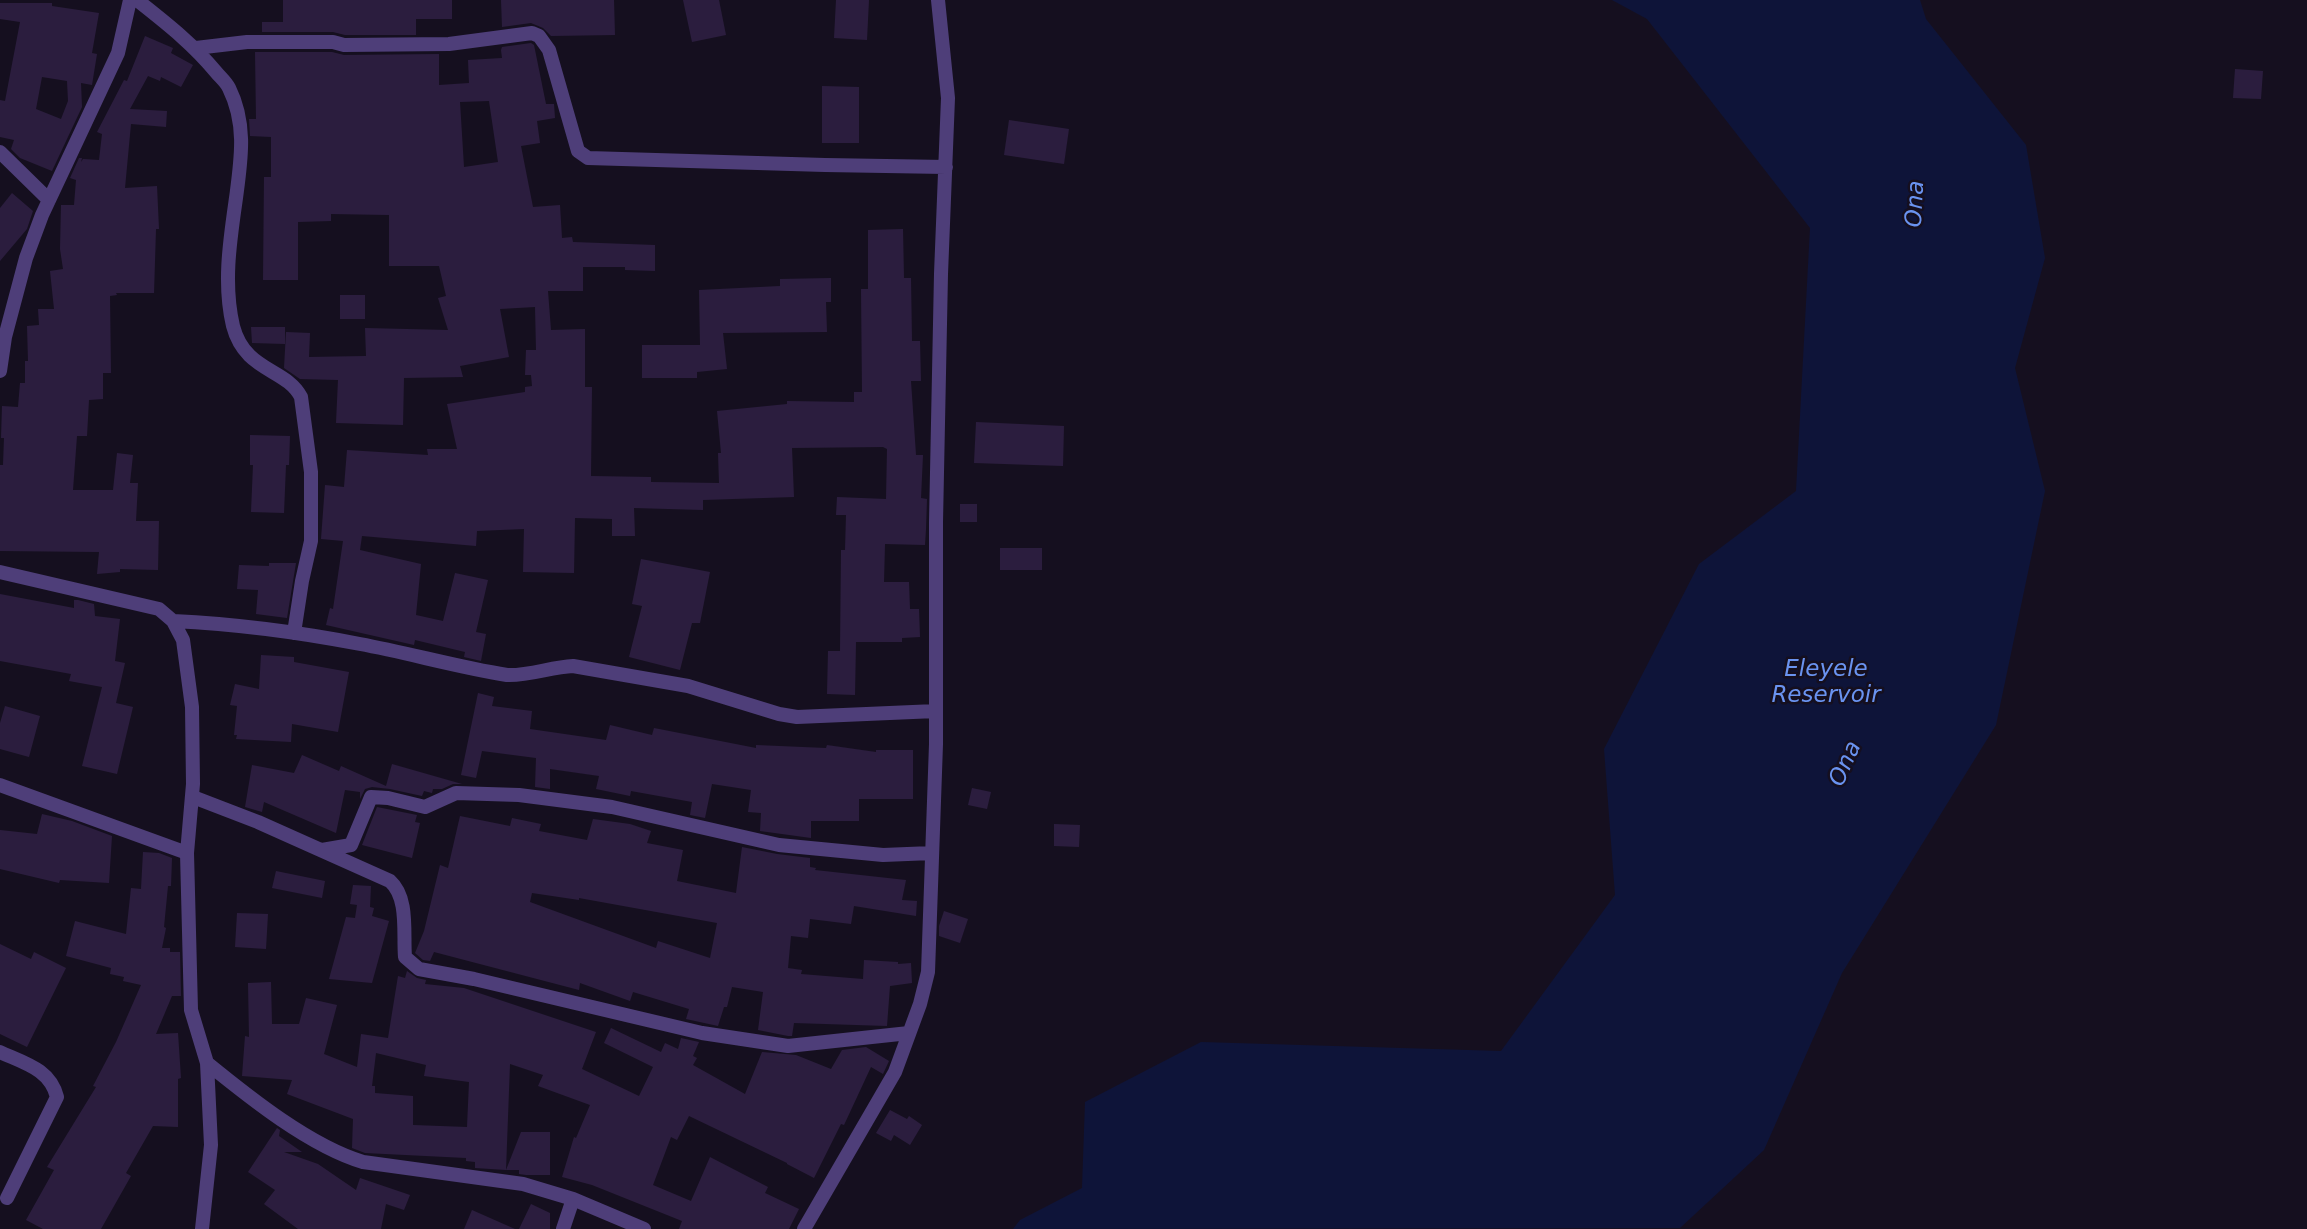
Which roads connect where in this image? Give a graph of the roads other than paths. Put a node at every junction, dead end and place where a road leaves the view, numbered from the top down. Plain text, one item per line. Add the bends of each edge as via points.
1 (130, 0) edge
2 (137, 0) edge
3 (938, 0) edge
4 (196, 48) junction
5 (0, 152) edge
6 (946, 167) junction
7 (49, 200) junction
8 (0, 371) edge
9 (0, 572) edge
10 (173, 621) junction
11 (295, 633) junction
12 (936, 711) junction
13 (0, 785) edge
14 (193, 797) junction
15 (321, 850) junction
16 (187, 853) junction
17 (932, 853) junction
18 (909, 1033) junction
19 (0, 1052) edge
20 (207, 1063) junction
21 (7, 1198) dead end
22 (573, 1199) junction
23 (202, 1229) edge
24 (563, 1229) edge
25 (644, 1229) edge
26 (804, 1229) edge

1 - 7 street via 118,53
2 - 4 street
3 - 6 street via 948,98
4 - 6 street via 247,42 449,44 532,33 549,50 578,151 588,158
4 - 11 street via 229,88 241,122 228,285 234,328 247,355 296,387 301,397 311,472 311,541
5 - 7 street
6 - 12 street
7 - 8 street via 26,258
9 - 10 street via 159,609
10 - 11 street
10 - 14 street via 183,640 192,707
11 - 12 street via 507,675 557,667 586,668 688,686 797,717
12 - 17 street
13 - 16 street
14 - 15 street
14 - 16 street
15 - 17 street via 351,845 371,797 425,807 456,793 612,807 779,845 883,855
15 - 18 street via 397,887 405,957 419,969 673,1027 788,1046
16 - 20 street via 191,1010
17 - 18 street via 928,972
18 - 26 street via 895,1072
19 - 21 street via 42,1072 54,1084 57,1097
20 - 22 street via 252,1099 339,1155 363,1163 523,1184
20 - 23 street via 211,1145
22 - 24 street
22 - 25 street

